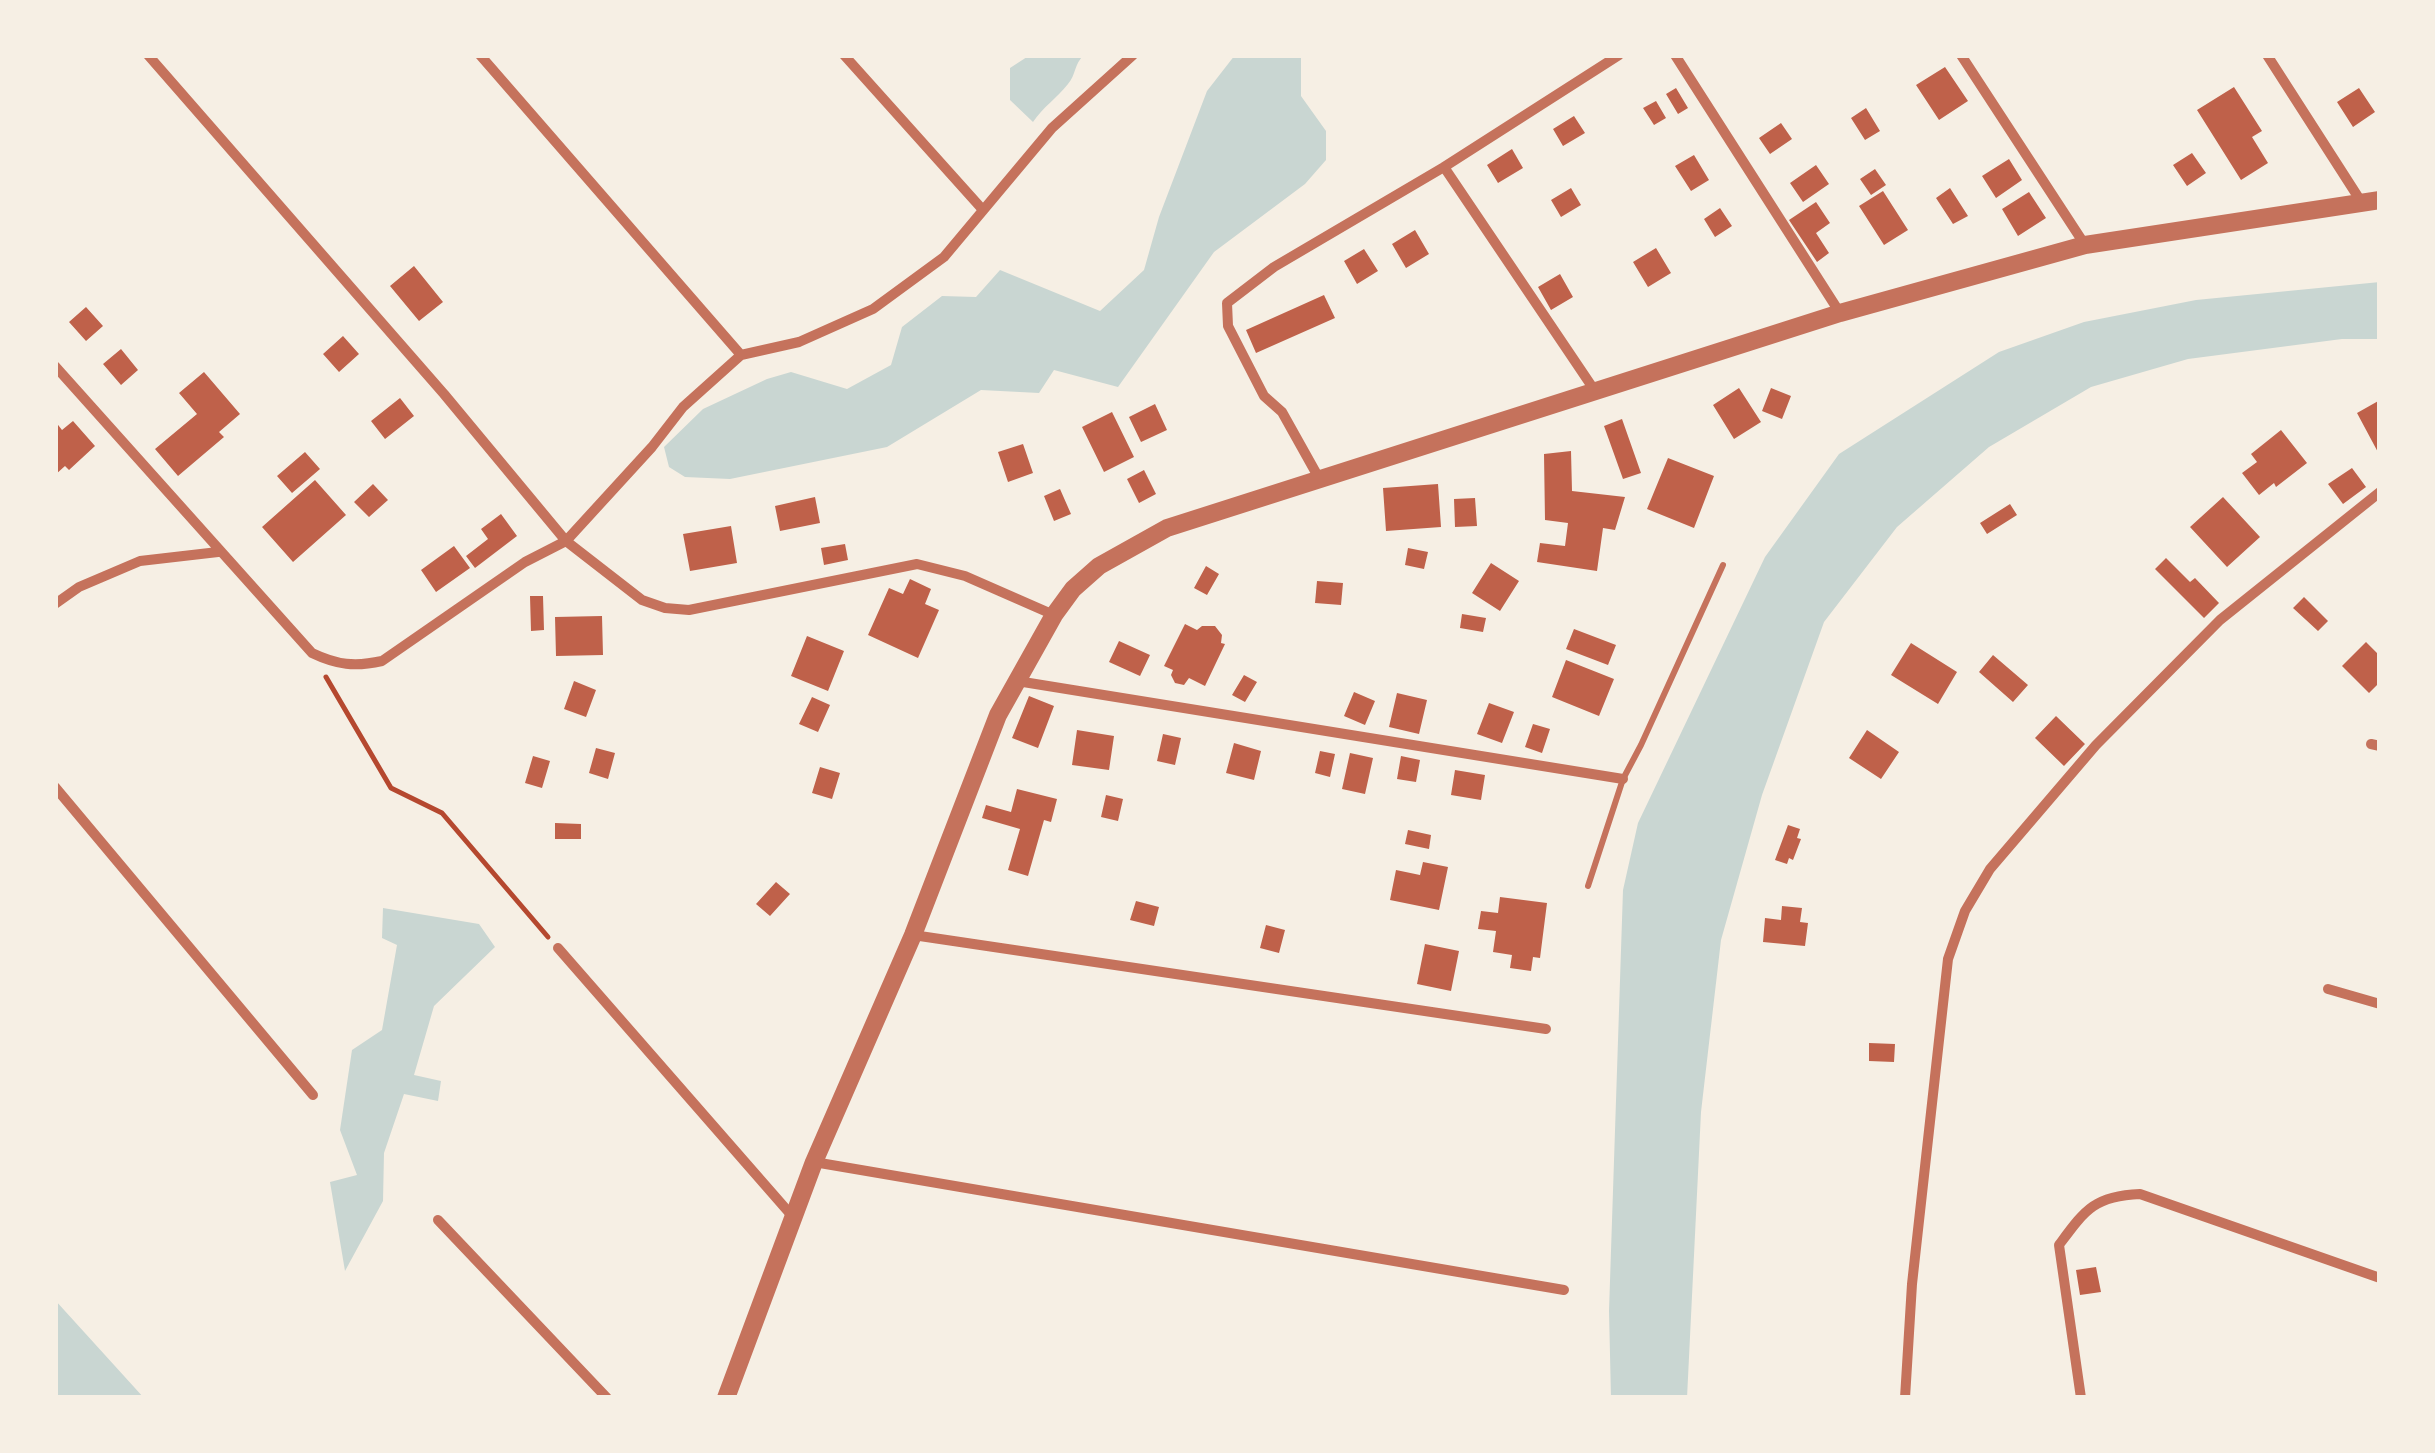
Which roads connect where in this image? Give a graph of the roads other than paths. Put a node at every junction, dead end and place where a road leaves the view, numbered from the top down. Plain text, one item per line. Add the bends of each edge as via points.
1 (148, 55) edge
2 (480, 55) edge
3 (844, 55) edge
4 (1134, 55) edge
5 (1618, 55) edge
6 (1674, 55) edge
7 (1961, 55) edge
8 (2268, 55) edge
9 (1444, 167) junction
10 (2371, 202) edge
11 (983, 210) junction
12 (2086, 245) junction
13 (1840, 313) junction
14 (741, 354) junction
15 (55, 366) edge
16 (1595, 391) junction
17 (1320, 480) junction
18 (2380, 492) edge
19 (566, 541) junction
20 (218, 552) junction
21 (1723, 565) dead end
22 (55, 604) edge
23 (1054, 615) junction
24 (1016, 681) junction
25 (1623, 779) junction
26 (55, 787) edge
27 (1588, 886) dead end
28 (913, 935) junction
29 (558, 948) road end
30 (2328, 989) dead end
31 (2380, 1004) edge
32 (1546, 1029) dead end
33 (313, 1095) dead end
34 (814, 1162) junction
35 (794, 1218) junction
36 (438, 1220) dead end
37 (2380, 1278) edge
38 (1564, 1290) dead end
39 (607, 1398) edge
40 (726, 1398) edge
41 (1905, 1398) edge
42 (2081, 1398) edge

1 - 19 street
2 - 14 street
3 - 11 street
4 - 11 street via 1052,128
5 - 9 street
6 - 13 street
7 - 12 street
8 - 10 street
9 - 16 street
9 - 17 street via 1274,267 1227,303 1228,326 1255,379
10 - 12 street
11 - 14 street via 944,256 872,309 800,342
12 - 13 street
13 - 16 street
14 - 19 street via 683,407
15 - 20 street
16 - 17 street
17 - 23 street via 1130,546 1099,566
18 - 41 street via 2220,620 2151,689 2002,855 1965,911 1948,959
19 - 20 street via 524,562 382,661 346,665 312,653
19 - 23 street via 642,600 665,608 712,606 917,564 966,576
20 - 22 street via 140,561
21 - 25 lane
23 - 24 street
24 - 25 street
24 - 28 street
25 - 27 lane
26 - 33 street
28 - 32 street
28 - 34 street
29 - 35 street
30 - 31 street
34 - 35 street
34 - 38 street
35 - 40 street
36 - 39 street
37 - 42 street via 2164,1200 2140,1194 2102,1200 2088,1206 2059,1245

